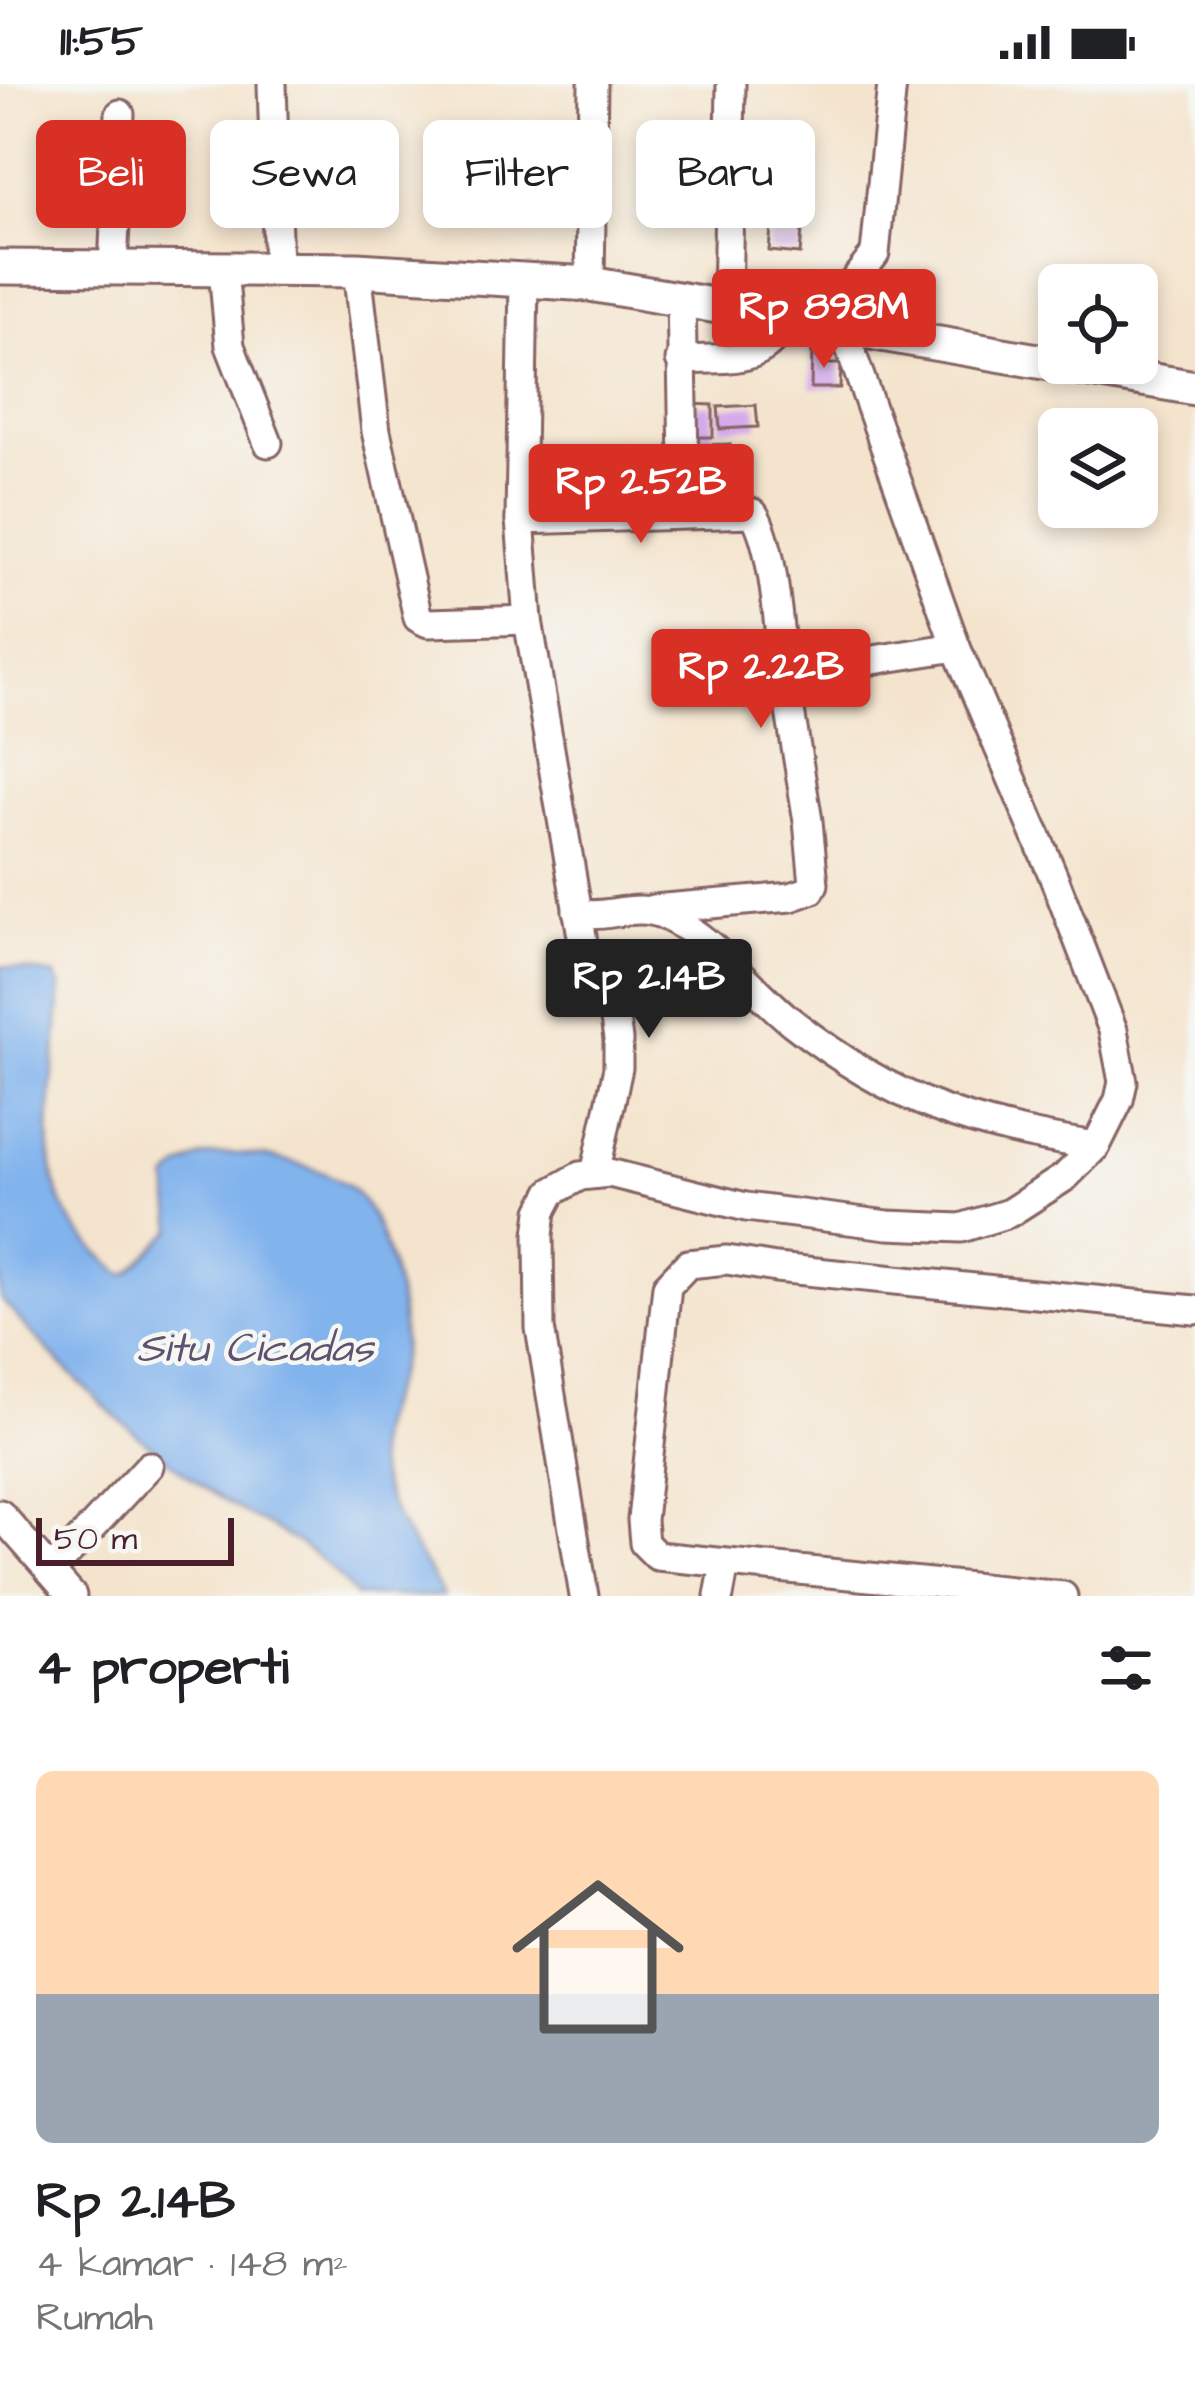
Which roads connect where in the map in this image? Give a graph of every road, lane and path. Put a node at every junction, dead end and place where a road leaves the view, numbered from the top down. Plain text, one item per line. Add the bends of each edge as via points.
1 (272, 84) edge
2 (593, 84) edge
3 (731, 84) edge
4 (892, 84) edge
5 (120, 114) dead end
6 (0, 267) edge
7 (113, 268) junction
8 (223, 269) junction
9 (278, 269) junction
10 (357, 270) junction
11 (524, 278) junction
12 (590, 284) junction
13 (681, 297) junction
14 (727, 306) junction
15 (787, 316) junction
16 (832, 324) junction
17 (680, 361) junction
18 (1195, 388) edge
19 (268, 443) dead end
20 (684, 462) dead end
21 (520, 520) junction
22 (528, 620) junction
23 (956, 646) junction
24 (784, 674) junction
25 (647, 910) junction
26 (578, 911) junction
27 (1096, 1146) junction
28 (595, 1174) junction
29 (1195, 1310) edge
30 (148, 1466) dead end
31 (0, 1514) edge
32 (725, 1564) junction
33 (52, 1570) junction
34 (72, 1596) edge
35 (584, 1596) edge
36 (719, 1596) edge
37 (1063, 1596) edge

1 - 9 street
2 - 12 street
3 - 14 street
4 - 16 street via 875,254
5 - 7 street
6 - 7 main road
7 - 8 main road
8 - 9 main road
8 - 19 street via 230,346
9 - 10 main road
10 - 11 main road
10 - 22 street via 376,431 418,618
11 - 12 main road
11 - 21 street
12 - 13 main road
13 - 14 main road
13 - 17 street
14 - 15 main road
15 - 16 main road
15 - 17 street via 770,346 751,356
16 - 18 main road
16 - 23 street
17 - 20 street
21 - 22 street
21 - 24 street via 753,513
22 - 26 street
23 - 24 street
23 - 27 street via 1120,1057 1119,1100
24 - 25 street via 811,890
25 - 26 street
25 - 27 street via 709,944 793,1023 899,1091 972,1123
26 - 28 street via 618,1039
27 - 28 street via 1042,1194 961,1228 746,1208
28 - 35 street via 552,1192 539,1235 540,1328
29 - 32 street via 727,1260 688,1264 667,1286 644,1543 657,1556
30 - 33 street
31 - 33 street
32 - 36 street
32 - 37 street
33 - 34 street

